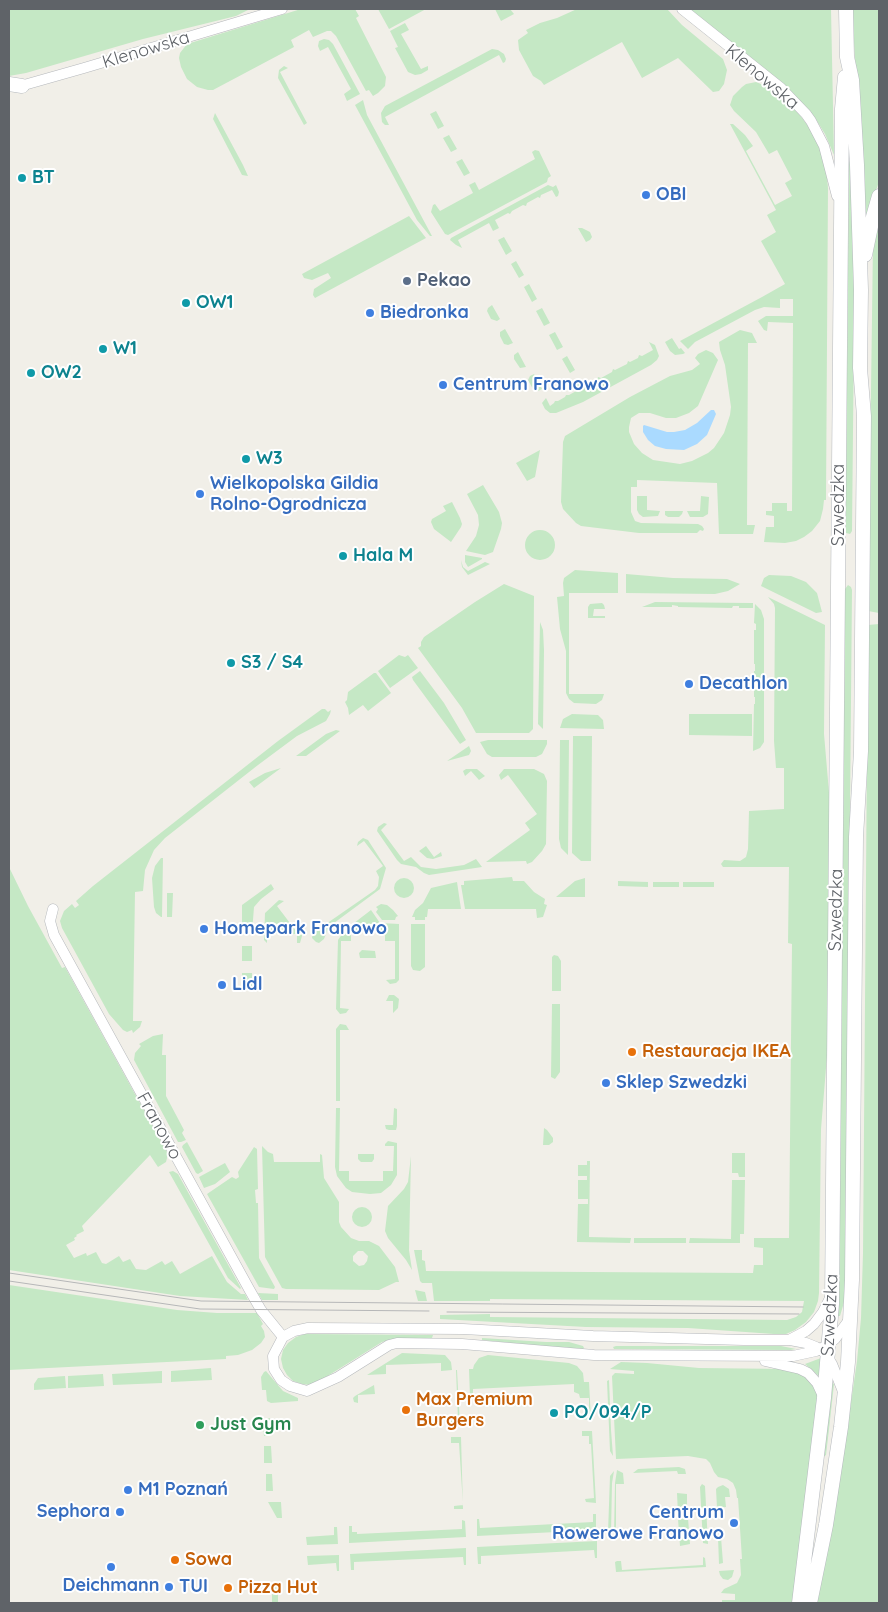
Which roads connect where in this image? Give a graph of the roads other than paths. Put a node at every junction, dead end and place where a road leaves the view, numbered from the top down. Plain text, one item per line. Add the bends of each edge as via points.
1 (282, 9) edge
2 (682, 9) edge
3 (846, 9) edge
4 (847, 57) junction
5 (13, 86) edge
6 (879, 196) edge
7 (842, 215) junction
8 (861, 290) junction
9 (53, 909) dead end
10 (832, 1293) junction
11 (851, 1318) junction
12 (283, 1337) junction
13 (779, 1341) junction
14 (826, 1350) junction
15 (747, 1356) junction
16 (824, 1398) junction
17 (845, 1398) junction
18 (799, 1603) edge
19 (810, 1603) edge

1 - 5 street, Klenowska
2 - 7 street, Klenowska via 781,88 811,121 824,146
3 - 4 street
4 - 7 street, Szwedzka via 842,109
4 - 8 street via 852,80
6 - 8 street via 872,217
7 - 10 street, Szwedzka
8 - 11 street, Szwedzka via 863,632 856,837
9 - 12 street, Franowo via 50,924 54,935 248,1288
10 - 13 street via 821,1316 811,1327 795,1338
10 - 14 street, Szwedzka
11 - 14 street
11 - 17 street, Szwedzka
12 - 13 street via 308,1328 463,1329
12 - 15 street via 273,1356 274,1369 281,1380 307,1391 396,1343 462,1344 594,1355
13 - 14 street via 800,1342
14 - 15 street via 793,1356
14 - 16 street, Szwedzka
14 - 17 street
15 - 16 street via 808,1372
16 - 18 street, Szwedzka
17 - 19 street, Szwedzka via 826,1525

